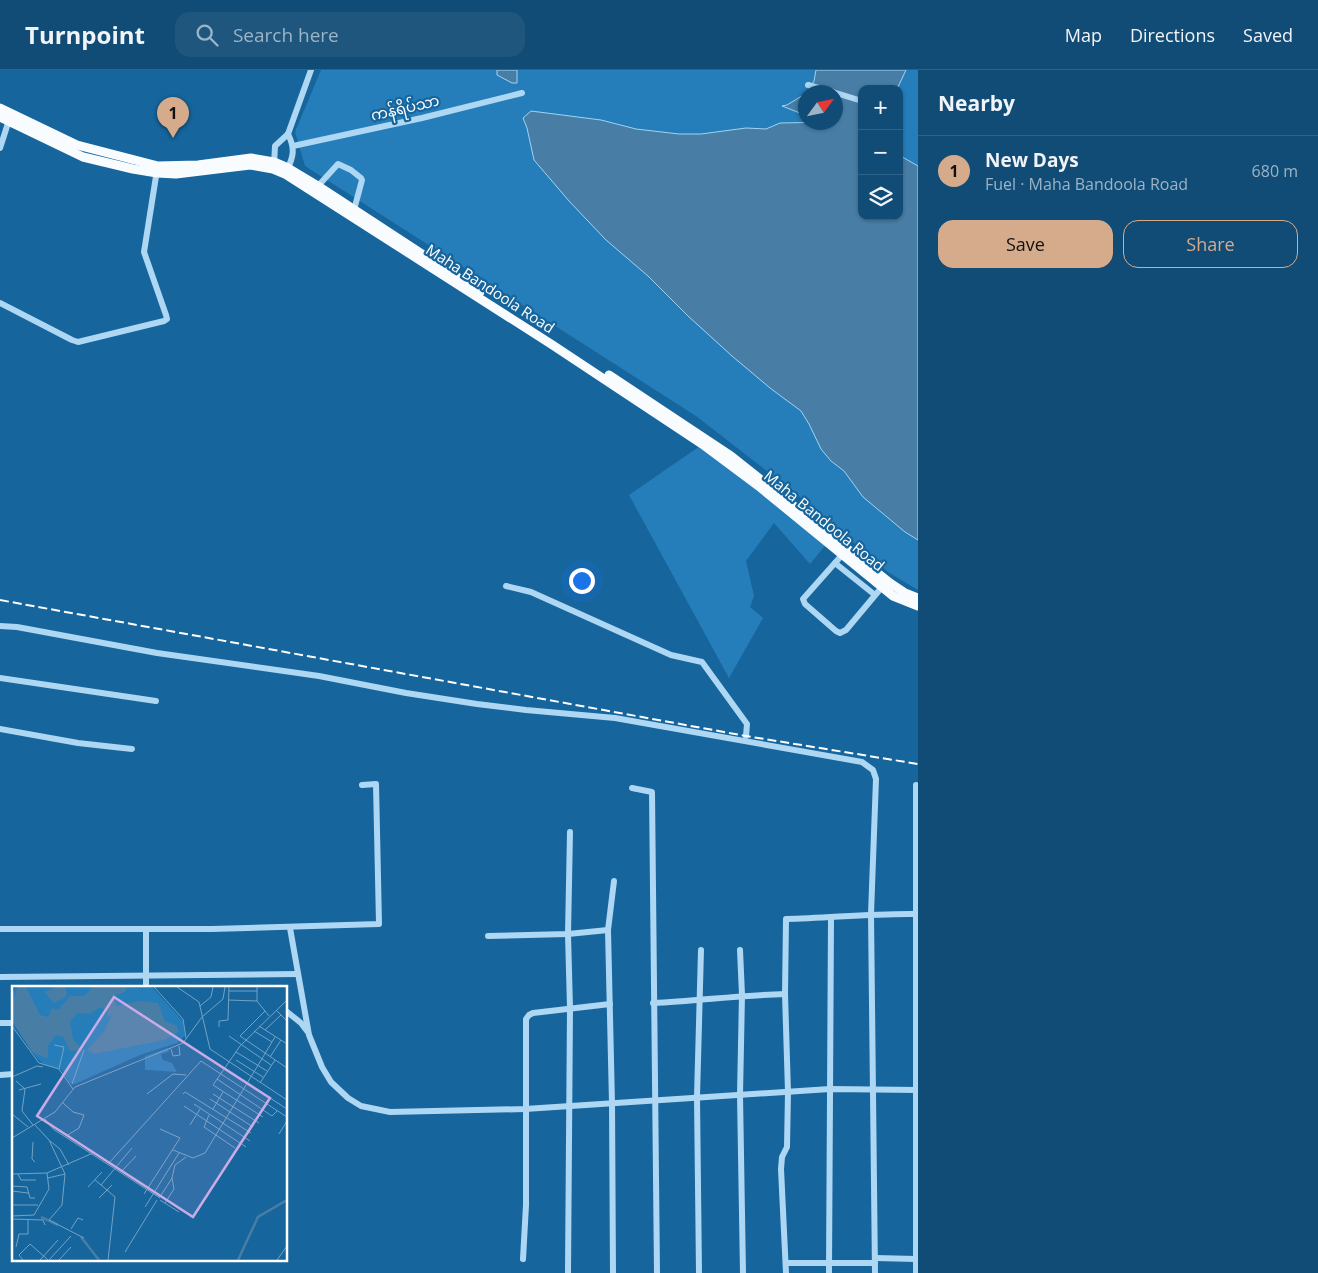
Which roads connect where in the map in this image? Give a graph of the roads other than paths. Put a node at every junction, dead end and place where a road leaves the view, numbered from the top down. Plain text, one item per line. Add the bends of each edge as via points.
1 (311, 70) edge
2 (522, 92) dead end
3 (843, 95) edge
4 (858, 99) edge
5 (0, 108) edge
6 (6, 117) edge
7 (288, 134) junction
8 (293, 146) junction
9 (0, 148) edge
10 (274, 165) junction
11 (157, 170) junction
12 (286, 171) junction
13 (318, 186) junction
14 (354, 210) junction
15 (0, 303) edge
16 (842, 554) junction
17 (835, 563) junction
18 (506, 586) dead end
19 (882, 587) junction
20 (875, 595) junction
21 (918, 598) edge
22 (918, 606) edge
23 (0, 626) edge
24 (0, 678) edge
25 (156, 700) dead end
26 (0, 729) edge
27 (746, 736) dead end
28 (132, 749) dead end
29 (362, 785) dead end
30 (916, 785) dead end
31 (632, 788) dead end
32 (570, 832) dead end
33 (614, 881) dead end
34 (871, 914) junction
35 (917, 914) edge
36 (831, 918) junction
37 (290, 928) junction
38 (0, 929) edge
39 (146, 929) junction
40 (608, 930) junction
41 (568, 934) junction
42 (488, 936) dead end
43 (701, 950) dead end
44 (740, 950) dead end
45 (298, 974) junction
46 (146, 975) junction
47 (0, 976) edge
48 (146, 986) edge
49 (784, 994) junction
50 (742, 995) junction
51 (700, 1000) junction
52 (653, 1003) junction
53 (610, 1004) junction
54 (570, 1008) junction
55 (288, 1013) edge
56 (309, 1035) junction
57 (830, 1089) junction
58 (873, 1089) junction
59 (917, 1090) edge
60 (788, 1092) junction
61 (740, 1095) junction
62 (697, 1097) junction
63 (656, 1100) junction
64 (612, 1103) junction
65 (570, 1106) junction
66 (526, 1109) junction
67 (523, 1259) dead end
68 (916, 1259) junction
69 (875, 1260) junction
70 (786, 1262) junction
71 (830, 1262) junction
72 (568, 1273) edge
73 (612, 1273) edge
74 (657, 1273) edge
75 (699, 1273) edge
76 (743, 1273) edge
77 (786, 1273) edge
78 (830, 1273) edge
79 (875, 1273) edge
80 (916, 1273) edge

1 - 7 street
2 - 8 street, ကန်ရိပ်သာ
3 - 4 street
5 - 6 main road, Maha Bandoola Road
6 - 9 street
6 - 11 main road, Maha Bandoola Road via 78,145
7 - 8 street
7 - 10 street via 275,146
8 - 12 street via 293,158
10 - 11 main road, Maha Bandoola Road via 251,158
10 - 12 main road, Maha Bandoola Road
11 - 15 street via 144,252 167,319 78,342
12 - 13 main road, Maha Bandoola Road
12 - 16 main road, Maha Bandoola Road via 702,444
13 - 14 main road, Maha Bandoola Road
13 - 14 street via 338,164 351,170 362,180
14 - 21 main road, Maha Bandoola Road via 704,438 765,482 890,583
16 - 17 street
16 - 19 main road, Maha Bandoola Road
17 - 20 street
17 - 20 street via 803,599 836,631 846,630
18 - 27 street via 531,592 671,655 702,662 747,724
19 - 20 street
19 - 22 main road, Maha Bandoola Road via 900,600
23 - 34 street via 477,704 615,718 862,762 872,770 876,779
24 - 25 street
26 - 28 street via 78,744
29 - 37 street via 376,784 379,924
30 - 35 street
31 - 52 street via 652,792
32 - 41 street
33 - 40 street
34 - 35 street
34 - 36 street
34 - 58 street
35 - 59 street
36 - 49 street via 786,919
36 - 57 street
37 - 39 street
37 - 45 street
38 - 39 street
39 - 46 street
40 - 41 street
40 - 53 street
41 - 42 street
41 - 54 street
43 - 51 street
44 - 50 street
45 - 46 street
45 - 56 street
46 - 47 street
46 - 48 street
49 - 50 street
49 - 60 street
50 - 51 street
50 - 61 street
51 - 52 street
51 - 62 street
52 - 63 street
53 - 54 street
53 - 64 street
54 - 65 street
54 - 66 street via 533,1013 526,1019
55 - 56 street
56 - 66 street via 332,1082 361,1106 390,1112
57 - 58 street
57 - 60 street
57 - 71 street
58 - 59 street
58 - 69 street
59 - 68 street
60 - 61 street
60 - 70 street via 787,1147 781,1169
61 - 62 street
61 - 76 street
62 - 63 street
62 - 75 street
63 - 64 street
63 - 74 street
64 - 65 street
64 - 73 street
65 - 66 street
65 - 72 street
66 - 67 street
68 - 69 street
68 - 80 street
69 - 71 street
69 - 79 street
70 - 71 street
70 - 77 street
71 - 78 street

